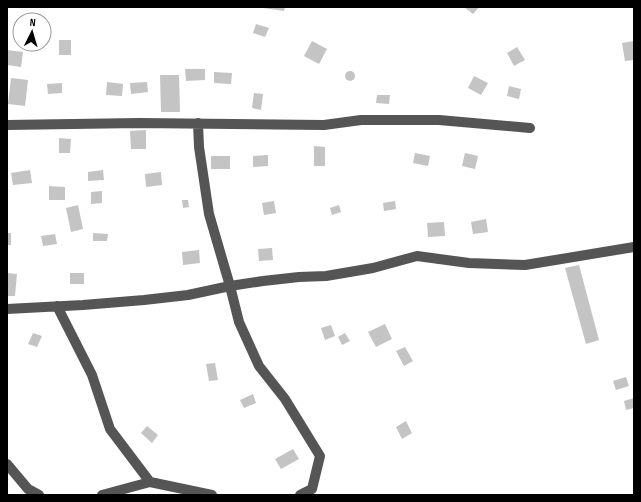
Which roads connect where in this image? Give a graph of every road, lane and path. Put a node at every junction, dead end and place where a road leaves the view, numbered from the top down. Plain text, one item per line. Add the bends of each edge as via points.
1 (198, 123) junction
2 (7, 125) edge
3 (530, 128) dead end
4 (634, 247) edge
5 (230, 286) junction
6 (58, 306) junction
7 (7, 309) edge
8 (7, 464) edge
9 (150, 482) junction
10 (40, 495) edge
11 (102, 495) edge
12 (212, 495) edge
13 (300, 495) edge

1 - 2 street
1 - 3 street via 324,124 361,120 439,120
1 - 5 street via 199,148 209,214
4 - 5 street via 525,265 469,263 417,256 373,268 326,276
5 - 6 street via 188,295
5 - 13 street via 239,322 259,366 285,399 320,456 312,489
6 - 7 street
6 - 9 street via 92,375 110,429
8 - 10 street via 28,489
9 - 11 street
9 - 12 street

